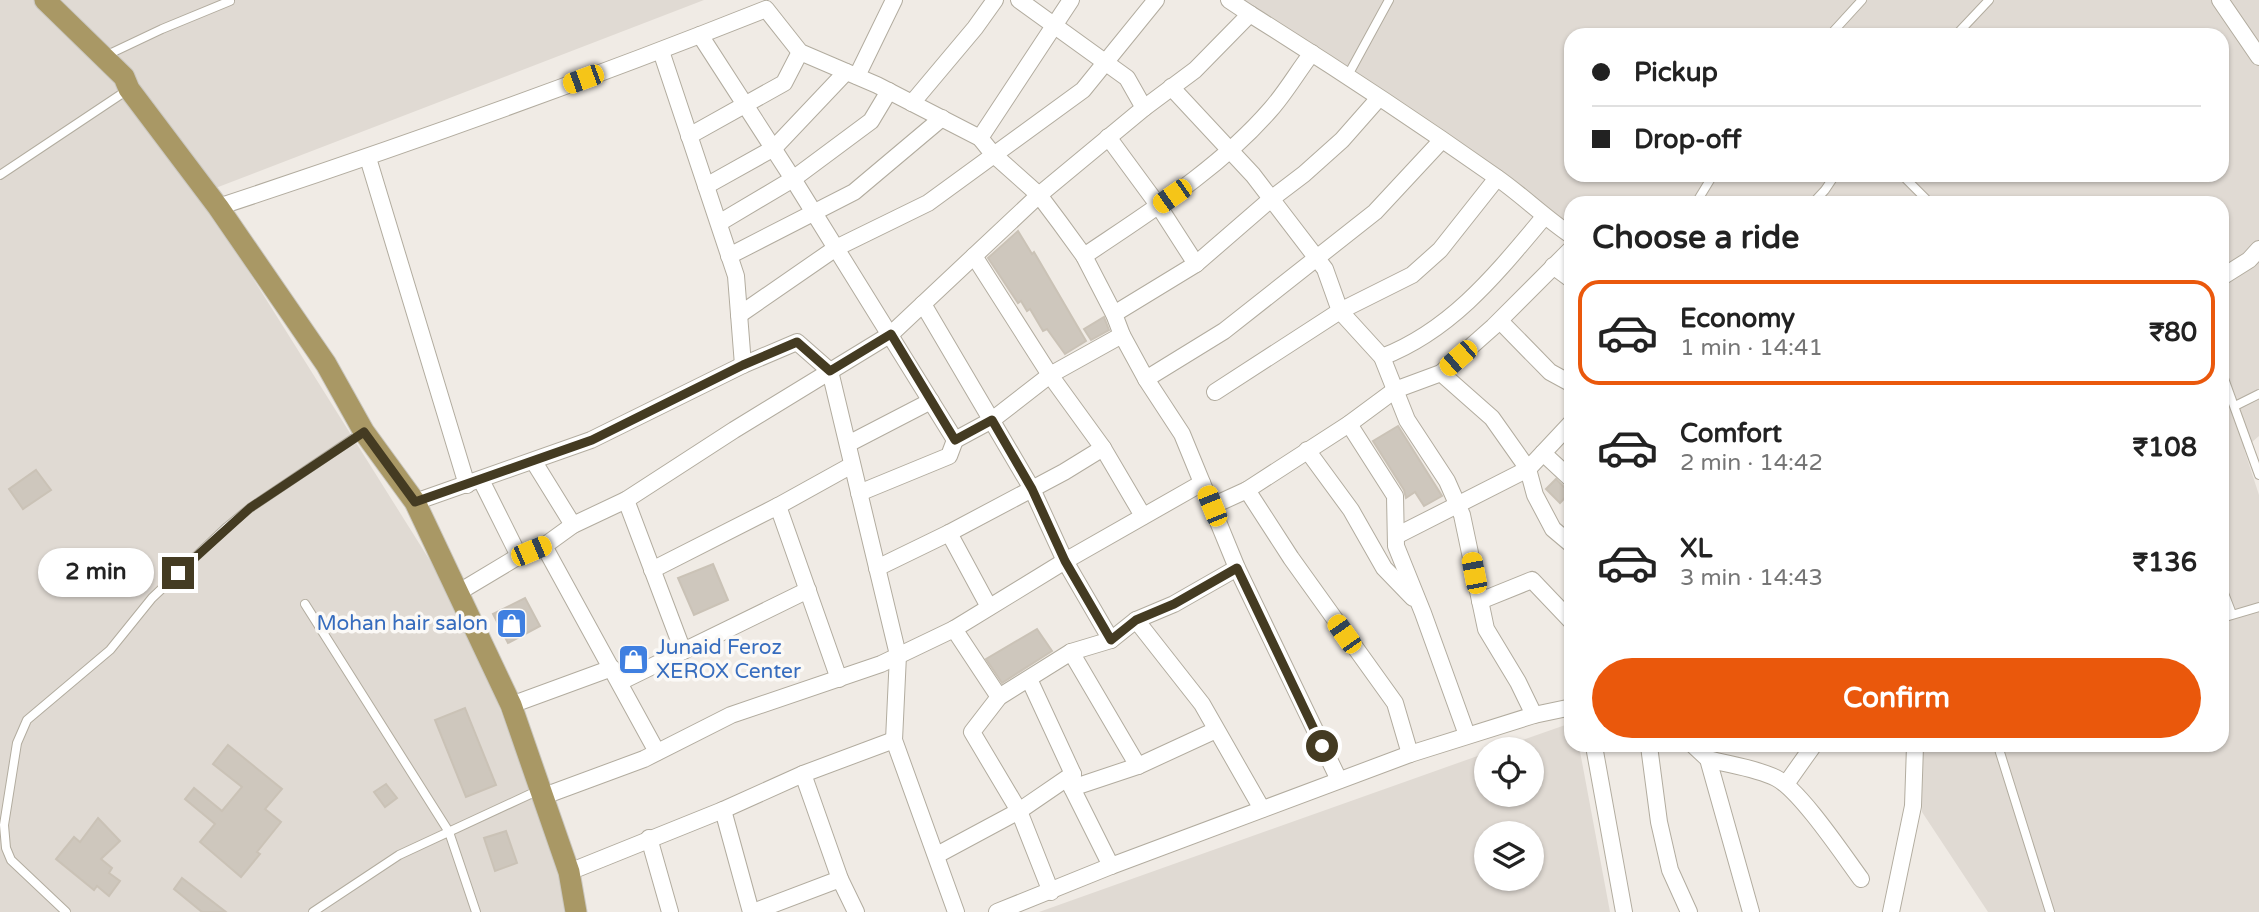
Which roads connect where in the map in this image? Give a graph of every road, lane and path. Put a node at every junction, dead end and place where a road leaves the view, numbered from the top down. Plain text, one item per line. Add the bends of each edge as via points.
1 (45, 0) edge
2 (894, 0) edge
3 (995, 0) edge
4 (1019, 0) edge
5 (1071, 0) edge
6 (1156, 0) edge
7 (1229, 0) edge
8 (1389, 0) edge
9 (1862, 0) edge
10 (1989, 0) edge
11 (2220, 0) edge
12 (230, 1) edge
13 (773, 4) edge
14 (1250, 14) junction
15 (1054, 27) junction
16 (1836, 28) edge
17 (1963, 28) edge
18 (701, 35) junction
19 (661, 51) junction
20 (800, 52) junction
21 (1312, 53) junction
22 (105, 56) junction
23 (2259, 57) edge
24 (1106, 62) junction
25 (852, 74) junction
26 (1347, 77) junction
27 (1171, 87) junction
28 (128, 89) junction
29 (889, 91) junction
30 (1379, 98) junction
31 (912, 103) junction
32 (747, 104) junction
33 (1144, 108) junction
34 (942, 118) junction
35 (689, 136) junction
36 (1108, 137) junction
37 (980, 138) junction
38 (1442, 140) junction
39 (774, 148) junction
40 (1230, 150) junction
41 (993, 154) junction
42 (368, 158) junction
43 (0, 175) edge
44 (1497, 178) junction
45 (793, 179) junction
46 (1830, 182) edge
47 (1909, 182) edge
48 (706, 186) junction
49 (1039, 195) junction
50 (1818, 196) edge
51 (1923, 196) edge
52 (1270, 200) junction
53 (1158, 205) junction
54 (218, 207) junction
55 (814, 213) junction
56 (1544, 216) junction
57 (719, 223) junction
58 (1564, 230) edge
59 (836, 247) junction
60 (2259, 249) edge
61 (1564, 255) edge
62 (729, 256) junction
63 (974, 256) junction
64 (1084, 256) junction
65 (1315, 257) junction
66 (1196, 264) junction
67 (1553, 265) junction
68 (2229, 273) edge
69 (1564, 274) edge
70 (923, 304) junction
71 (1340, 311) junction
72 (1114, 314) junction
73 (739, 315) junction
74 (1500, 321) junction
75 (891, 334) junction
76 (1122, 335) junction
77 (1382, 357) junction
78 (743, 365) junction
79 (830, 371) junction
80 (1441, 373) junction
81 (1050, 374) junction
82 (1146, 379) junction
83 (1564, 380) edge
84 (1395, 390) junction
85 (2229, 391) edge
86 (1215, 392) dead end
87 (2259, 394) edge
88 (931, 401) junction
89 (2235, 406) junction
90 (992, 420) junction
91 (1349, 424) junction
92 (1564, 431) edge
93 (364, 432) junction
94 (955, 440) junction
95 (848, 444) junction
96 (1103, 448) junction
97 (1307, 450) junction
98 (1543, 453) junction
99 (534, 462) junction
100 (852, 465) junction
101 (1528, 469) junction
102 (1564, 473) edge
103 (2259, 475) edge
104 (474, 483) junction
105 (1202, 483) junction
106 (1032, 489) junction
107 (1247, 490) junction
108 (859, 493) junction
109 (626, 500) junction
110 (415, 502) junction
111 (778, 506) junction
112 (1212, 506) junction
113 (1458, 506) junction
114 (1143, 516) junction
115 (573, 525) junction
116 (949, 533) junction
117 (1396, 536) junction
118 (1564, 538) edge
119 (544, 545) junction
120 (519, 556) junction
121 (1065, 561) junction
122 (877, 568) junction
123 (1237, 568) junction
124 (652, 570) junction
125 (808, 590) junction
126 (459, 592) junction
127 (1479, 601) junction
128 (305, 604) dead end
129 (1419, 604) junction
130 (2229, 606) edge
131 (989, 607) junction
132 (2259, 607) edge
133 (1564, 614) edge
134 (2232, 614) junction
135 (2229, 615) edge
136 (1136, 620) junction
137 (954, 629) junction
138 (1111, 640) junction
139 (683, 651) junction
140 (1071, 652) junction
141 (898, 656) junction
142 (616, 675) junction
143 (839, 679) junction
144 (1029, 679) junction
145 (999, 697) junction
146 (511, 705) junction
147 (1564, 709) edge
148 (1534, 715) junction
149 (1216, 730) junction
150 (1467, 735) junction
151 (894, 740) junction
152 (657, 752) junction
153 (1595, 752) edge
154 (1650, 752) edge
155 (1700, 752) edge
156 (1809, 752) edge
157 (1915, 752) edge
158 (2000, 752) edge
159 (1410, 754) junction
160 (1708, 759) junction
161 (1139, 766) junction
162 (803, 774) junction
163 (1339, 780) junction
164 (1072, 781) junction
165 (1786, 784) junction
166 (543, 792) junction
167 (1262, 809) junction
168 (723, 810) junction
169 (1019, 811) junction
170 (449, 832) junction
171 (649, 838) junction
172 (937, 855) junction
173 (1111, 866) junction
174 (569, 872) junction
175 (840, 879) junction
176 (1861, 879) dead end
177 (1051, 892) junction
178 (66, 912) edge
179 (313, 912) edge
180 (475, 912) edge
181 (576, 912) edge
182 (670, 912) edge
183 (752, 912) edge
184 (856, 912) edge
185 (956, 912) edge
186 (997, 912) edge
187 (1624, 912) edge
188 (1689, 912) edge
189 (1751, 912) edge
190 (1891, 912) edge
191 (2050, 912) edge

1 - 22 main road
2 - 25 street
3 - 31 street
4 - 15 street
5 - 15 street
6 - 24 street
7 - 14 street
8 - 26 lane
9 - 16 lane
10 - 17 lane
11 - 23 street
12 - 22 lane
13 - 18 street
13 - 20 street
14 - 21 street
14 - 27 street via 1195,70
15 - 24 street
15 - 37 street
18 - 19 street
18 - 32 street
19 - 35 street
19 - 42 street
20 - 25 street
20 - 32 street via 784,83
21 - 26 street
21 - 40 street via 1271,109
22 - 28 main road via 124,77
24 - 33 street via 1127,78
24 - 41 street via 1083,90
25 - 29 street
25 - 39 street
26 - 30 street
27 - 33 street
27 - 40 street
28 - 43 lane
28 - 54 main road
29 - 31 street
29 - 45 street via 871,121
30 - 38 street
30 - 52 street via 1342,140
31 - 34 street
32 - 35 street
32 - 39 street
33 - 36 street
34 - 37 street
34 - 55 street via 854,192
35 - 48 street
36 - 49 street
36 - 53 street
37 - 41 street
38 - 44 street
38 - 65 street via 1375,212
39 - 45 street
39 - 48 street
40 - 52 street
40 - 53 street
41 - 49 street
41 - 59 street via 928,203
42 - 54 street
42 - 104 street
44 - 56 street
44 - 71 street via 1440,250 1412,275
45 - 55 street
45 - 57 street
46 - 50 lane
47 - 51 lane
48 - 57 street
49 - 63 street
49 - 64 street
52 - 65 street
52 - 66 street
53 - 64 street
53 - 66 street
54 - 93 main road via 326,364
55 - 59 street
55 - 62 street
56 - 58 street
56 - 77 street via 1489,282 1452,317
57 - 62 street
59 - 73 street
59 - 75 street
60 - 68 street
61 - 67 street
62 - 73 street via 736,276
63 - 70 street
63 - 81 street
64 - 72 street
65 - 71 street via 1325,269
65 - 82 street via 1224,331
66 - 72 street
67 - 69 street
67 - 74 street
70 - 75 street
70 - 90 street
71 - 77 street
71 - 86 street
72 - 76 street
73 - 78 street
74 - 80 street
74 - 83 street via 1550,372
75 - 79 street
75 - 88 street
76 - 81 street
76 - 82 street
77 - 84 street
78 - 79 street via 797,342
78 - 99 street via 592,440
79 - 95 street
79 - 109 street
80 - 84 street
80 - 101 street via 1492,418
81 - 90 street
81 - 96 street
82 - 105 street via 1182,434
84 - 91 street
84 - 113 street
85 - 89 lane
87 - 89 lane
88 - 94 street
88 - 95 street
89 - 103 lane
90 - 94 street
90 - 106 street
91 - 97 street
91 - 117 street via 1395,496
92 - 98 street
93 - 110 main road
93 - 178 lane via 227,527 152,598 110,650 27,720 17,743 4,825 6,848 11,860
94 - 108 street via 949,456
95 - 100 street
96 - 106 street
96 - 114 street
97 - 107 street
97 - 129 street via 1351,510 1384,568
98 - 101 street
98 - 102 street
99 - 104 street
99 - 115 street
100 - 108 street
100 - 111 street
101 - 113 street
101 - 118 street via 1535,495 1553,528
104 - 110 street
104 - 120 street
105 - 112 street
105 - 114 street
106 - 116 street
106 - 121 street
107 - 112 street
107 - 159 street via 1395,703
108 - 122 street
109 - 115 street
109 - 124 street
110 - 126 main road
111 - 124 street
111 - 125 street
112 - 123 street
113 - 117 street
113 - 127 street
114 - 121 street
115 - 119 street
116 - 122 street
116 - 131 street
117 - 129 street
119 - 120 street
119 - 142 street
120 - 126 street
121 - 131 street
121 - 138 street
122 - 141 street
123 - 136 street
123 - 163 street
124 - 139 street
125 - 139 street
125 - 143 street
126 - 146 main road
127 - 133 street via 1532,580
127 - 148 street via 1486,629
128 - 170 lane
129 - 150 street
130 - 134 lane
131 - 137 street
132 - 134 lane
134 - 135 lane
136 - 138 street
136 - 149 street via 1202,704
137 - 141 street
137 - 145 street
138 - 140 street
139 - 142 street
140 - 144 street
140 - 161 street
141 - 143 street
141 - 151 street
142 - 146 street
142 - 152 street
143 - 152 street via 731,715
144 - 145 street
144 - 164 street
145 - 169 street via 972,732
146 - 166 main road
147 - 148 street
148 - 150 street
149 - 161 street
149 - 167 street
150 - 159 street
151 - 162 street
151 - 172 street
152 - 166 street
153 - 187 street
154 - 188 street via 1670,870
155 - 160 street
156 - 165 street
157 - 190 street via 1913,806
158 - 191 lane
159 - 163 street
160 - 165 street
160 - 189 street
161 - 164 street
162 - 168 street
162 - 175 street
163 - 167 street
164 - 169 street
164 - 173 street
165 - 176 street
166 - 170 lane
166 - 174 main road
167 - 173 street
168 - 171 street
168 - 183 street
169 - 172 street
169 - 177 street
170 - 179 lane via 382,865
170 - 180 lane
171 - 174 street
171 - 182 street
172 - 185 street
173 - 177 street
174 - 181 main road
175 - 183 street
175 - 184 street
177 - 186 street

